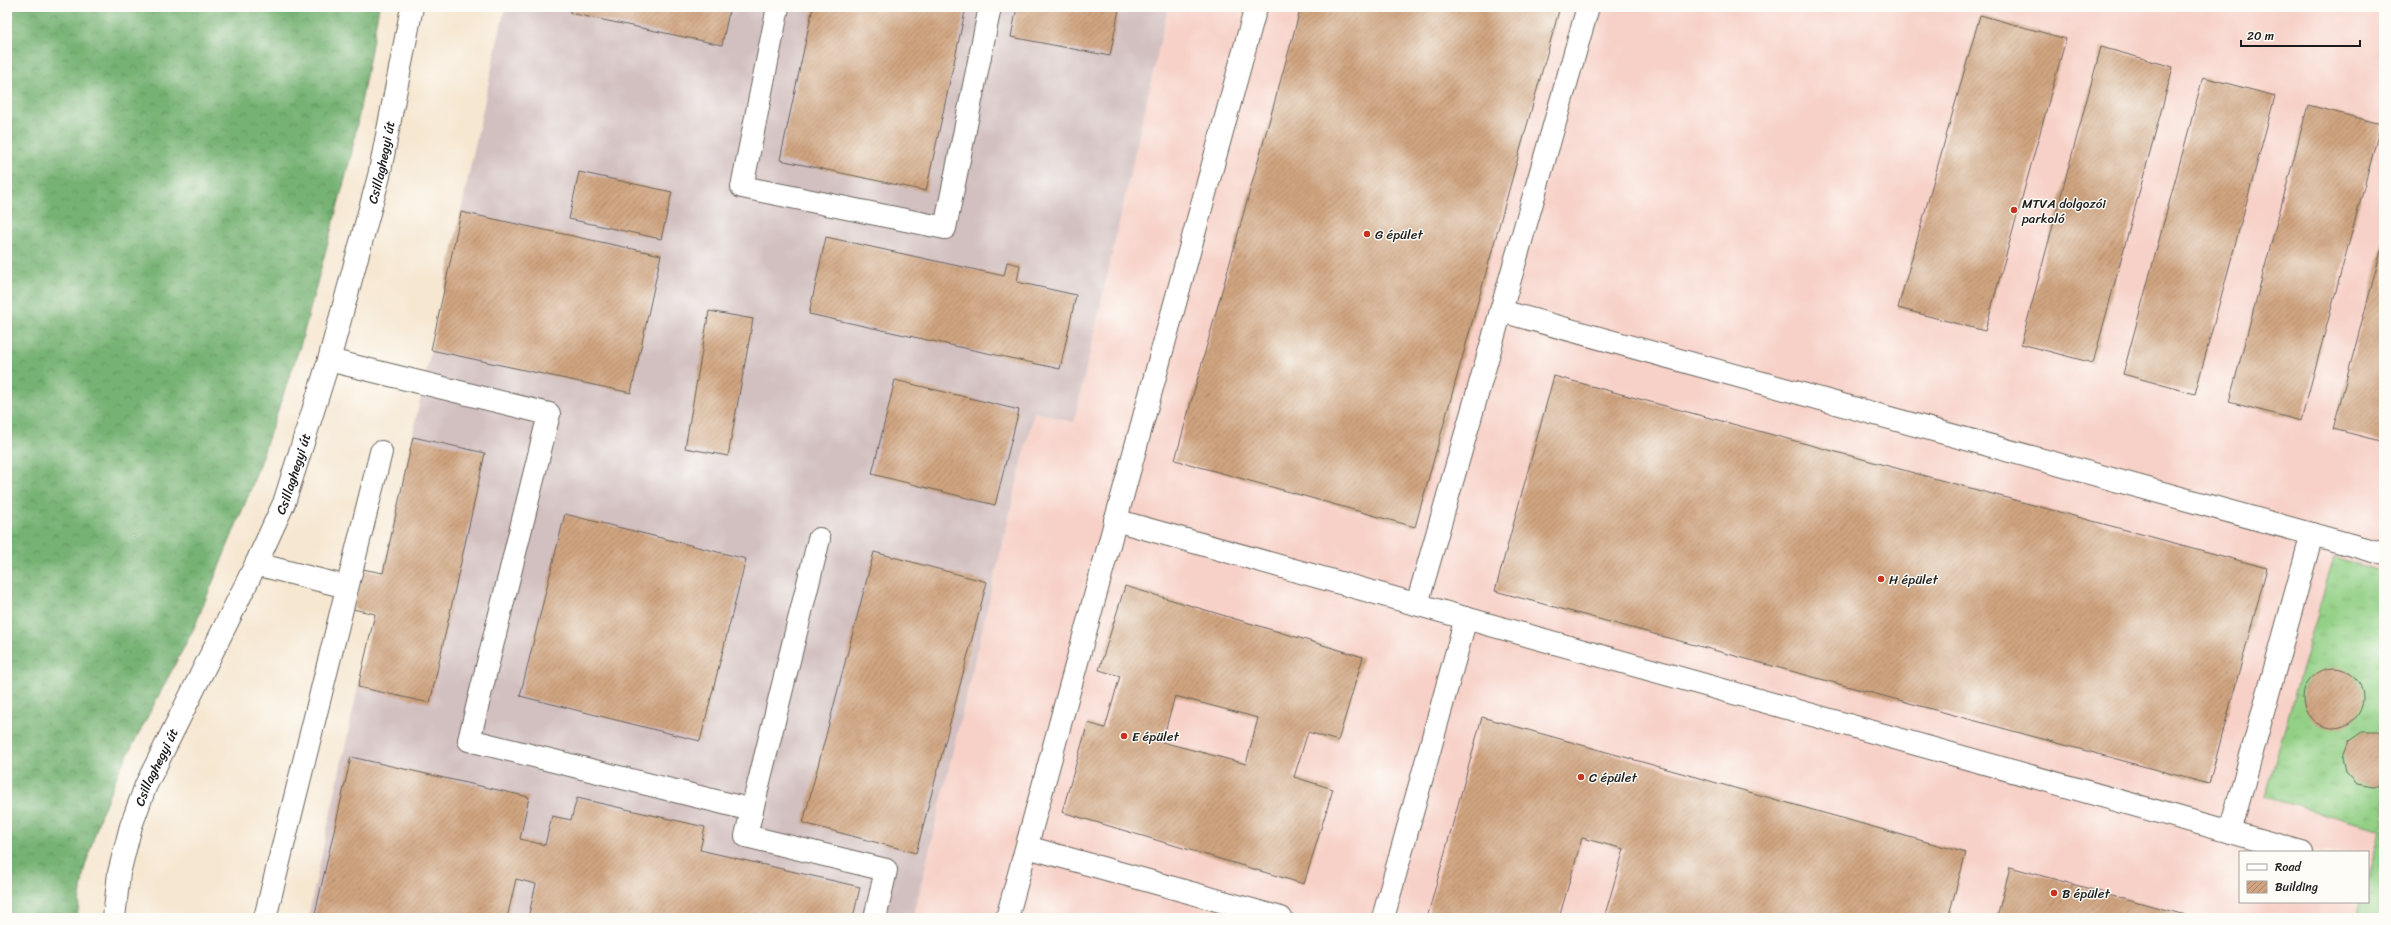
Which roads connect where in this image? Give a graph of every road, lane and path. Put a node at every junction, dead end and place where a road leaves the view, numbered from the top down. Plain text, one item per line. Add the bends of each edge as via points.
1 (412, 7) edge
2 (778, 7) edge
3 (990, 7) edge
4 (1256, 7) edge
5 (1588, 7) edge
6 (1501, 311) junction
7 (329, 360) junction
8 (381, 452) dead end
9 (1115, 520) junction
10 (2312, 534) junction
11 (819, 539) dead end
12 (2384, 554) edge
13 (256, 564) junction
14 (347, 587) junction
15 (1417, 604) junction
16 (1466, 618) junction
17 (752, 810) junction
18 (2230, 832) junction
19 (1027, 847) junction
20 (2298, 851) edge
21 (114, 918) edge
22 (265, 918) edge
23 (875, 918) edge
24 (1007, 918) edge
25 (1281, 918) edge
26 (1383, 918) edge

1 - 7 street, Csillaghegyi út via 379,176
2 - 3 street via 742,187 945,228
4 - 9 street
5 - 6 street
6 - 10 street
6 - 15 street
7 - 13 street, Csillaghegyi út via 284,503
7 - 17 street via 549,414 469,740
8 - 14 street
9 - 15 street
9 - 19 street
10 - 12 street
10 - 18 street
11 - 17 street
13 - 14 street
13 - 21 street, Csillaghegyi út via 146,785 131,826 119,873
14 - 22 street
15 - 16 street
16 - 18 street
16 - 26 street
17 - 23 street via 746,836 886,870
18 - 20 street
19 - 24 street
19 - 25 street

